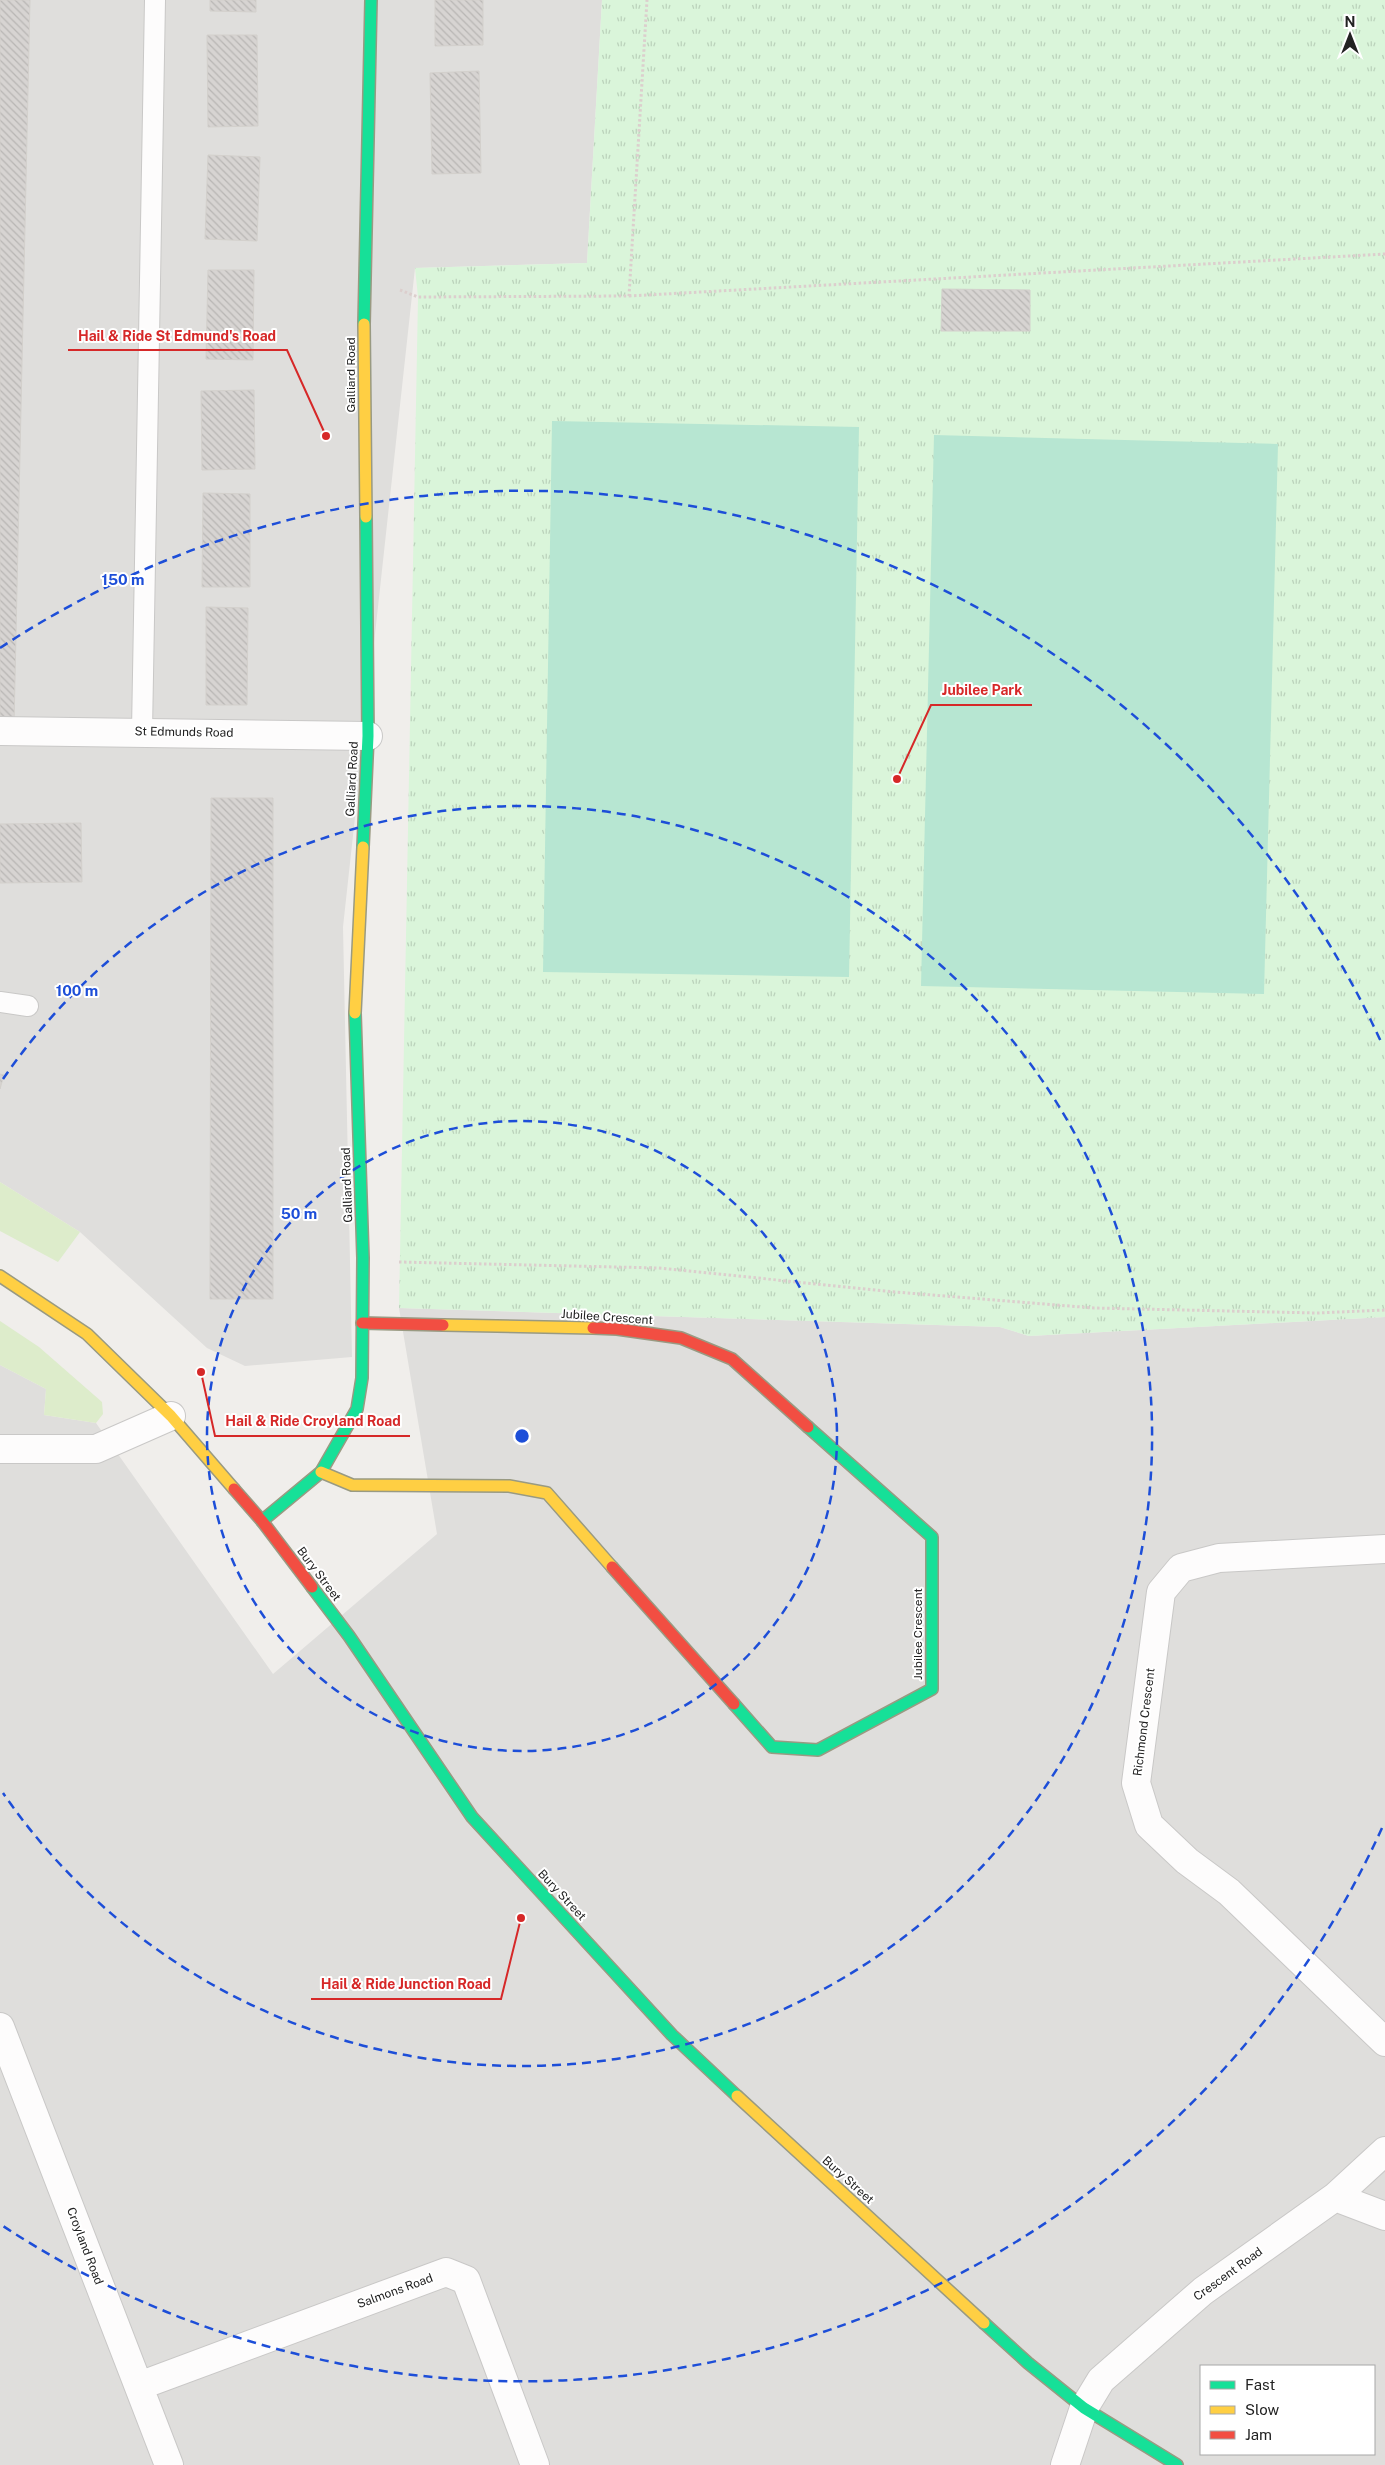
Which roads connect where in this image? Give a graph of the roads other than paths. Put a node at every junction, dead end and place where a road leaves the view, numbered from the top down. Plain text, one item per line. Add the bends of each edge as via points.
1 (155, 0) edge
2 (372, 0) edge
3 (0, 731) edge
4 (142, 731) junction
5 (368, 736) junction
6 (0, 1002) edge
7 (28, 1006) dead end
8 (0, 1276) edge
9 (362, 1323) junction
10 (170, 1416) junction
11 (0, 1449) edge
12 (321, 1472) junction
13 (262, 1521) junction
14 (1385, 1549) edge
15 (0, 2027) edge
16 (1385, 2042) edge
17 (1385, 2151) edge
18 (1335, 2197) junction
19 (1385, 2216) edge
20 (139, 2386) junction
21 (1084, 2408) junction
22 (169, 2465) edge
23 (535, 2465) edge
24 (1065, 2465) edge
25 (1177, 2465) edge

1 - 4 lane
2 - 5 street, Galliard Road via 364,277
3 - 4 street, St Edmunds Road
4 - 5 street, St Edmunds Road
5 - 9 street, Galliard Road via 354,1024 363,1258
6 - 7 lane
8 - 10 street, Bury Street via 87,1334
9 - 12 street, Galliard Road via 362,1378 357,1409
9 - 12 street, Jubilee Crescent via 617,1329 681,1338 732,1359 932,1537 932,1689 818,1750 772,1747 547,1493 509,1486 352,1485
10 - 11 street via 96,1449
10 - 13 street, Bury Street
12 - 13 street, Galliard Road
13 - 21 street, Bury Street via 349,1636 472,1817 672,2035 970,2310
14 - 16 street, Richmond Crescent via 1219,1558 1181,1568 1161,1592 1136,1783 1148,1825 1187,1862 1229,1892
15 - 20 street, Croyland Road
17 - 18 street, Crescent Road
18 - 19 street
18 - 21 street, Crescent Road via 1203,2291 1101,2380
20 - 22 street, Croyland Road
20 - 23 street, Salmons Road via 446,2272 466,2280
21 - 24 street, Crescent Road
21 - 25 street, Bury Street

